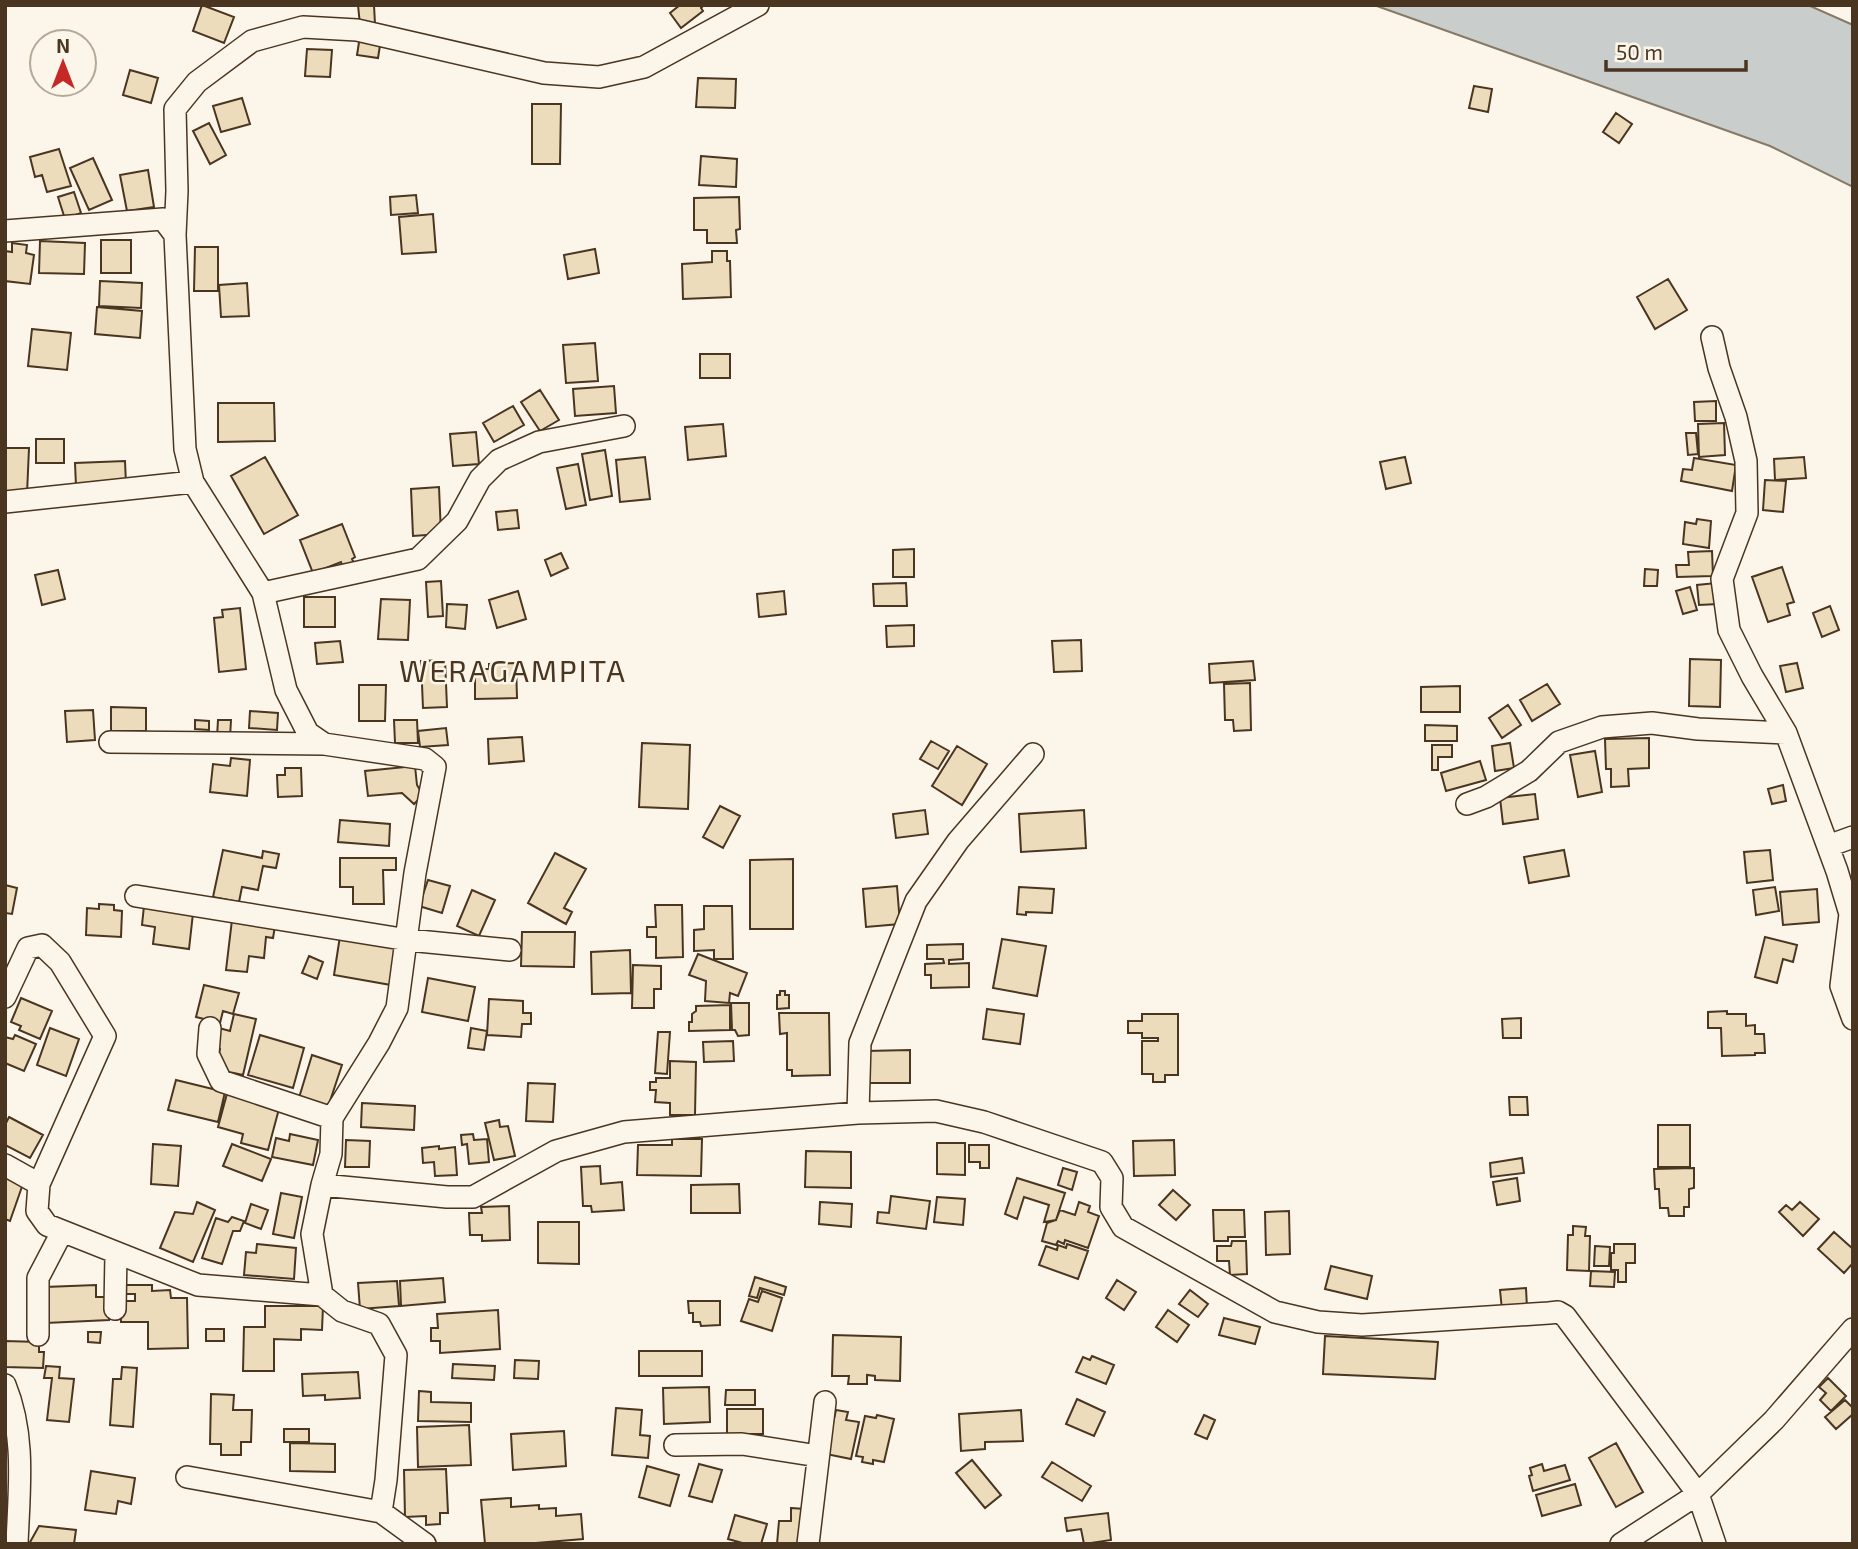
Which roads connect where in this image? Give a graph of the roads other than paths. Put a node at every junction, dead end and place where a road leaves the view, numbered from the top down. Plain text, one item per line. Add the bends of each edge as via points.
1 (758, 5) edge
2 (5, 231) edge
3 (176, 235) junction
4 (1712, 337) dead end
5 (624, 426) dead end
6 (192, 482) junction
7 (5, 502) edge
8 (263, 593) junction
9 (1786, 733) junction
10 (110, 742) dead end
11 (324, 744) junction
12 (1033, 754) dead end
13 (1467, 804) dead end
14 (1853, 837) edge
15 (1828, 846) junction
16 (136, 896) dead end
17 (408, 940) junction
18 (510, 950) dead end
19 (5, 997) edge
20 (1853, 1019) edge
21 (210, 1028) dead end
22 (858, 1113) junction
23 (332, 1118) junction
24 (5, 1165) edge
25 (39, 1184) junction
26 (322, 1185) junction
27 (62, 1232) junction
28 (116, 1253) junction
29 (322, 1295) junction
30 (115, 1309) dead end
31 (1853, 1329) edge
32 (38, 1335) dead end
33 (5, 1385) edge
34 (825, 1402) dead end
35 (675, 1446) dead end
36 (818, 1456) junction
37 (187, 1477) dead end
38 (1698, 1494) junction
39 (381, 1512) junction
40 (18, 1544) edge
41 (425, 1544) edge
42 (807, 1544) edge
43 (1621, 1544) edge
44 (1715, 1544) edge

1 - 3 street via 644,67 599,77 544,73 357,30 303,27 252,41 197,82 175,109
2 - 3 street via 163,219
3 - 6 street via 185,449
4 - 9 street via 1746,461 1747,513 1722,579 1729,630
5 - 8 street via 539,442 499,460 480,479 457,521 418,559
6 - 7 street
6 - 8 street
8 - 11 street via 286,690 309,733
9 - 13 street via 1652,723 1602,727 1559,741 1529,771
9 - 15 street
10 - 11 street
11 - 17 street via 425,759 435,767
12 - 22 street via 958,841 916,901 860,1043
14 - 15 street
15 - 20 street via 1850,914 1841,986
16 - 17 street
17 - 18 street
17 - 23 street via 397,1008
19 - 25 street via 28,948 42,945 60,962 105,1036
21 - 23 street via 208,1054 221,1081
22 - 26 street via 624,1132 556,1151 473,1196
22 - 38 street via 936,1111 984,1122 1102,1163 1112,1178 1111,1207 1123,1227 1275,1312 1318,1322 1362,1325 1558,1312
23 - 26 street via 331,1154
24 - 25 street
25 - 27 street via 37,1211 47,1225
26 - 29 street via 312,1234
27 - 28 street
27 - 32 street via 38,1278
28 - 29 street via 198,1285
28 - 30 street
29 - 39 street via 342,1311 379,1324 396,1355
31 - 38 street via 1774,1420
33 - 40 street via 21,1445
34 - 36 street
35 - 36 street via 742,1444
36 - 42 street
37 - 39 street
38 - 43 street
38 - 44 street
39 - 41 street

